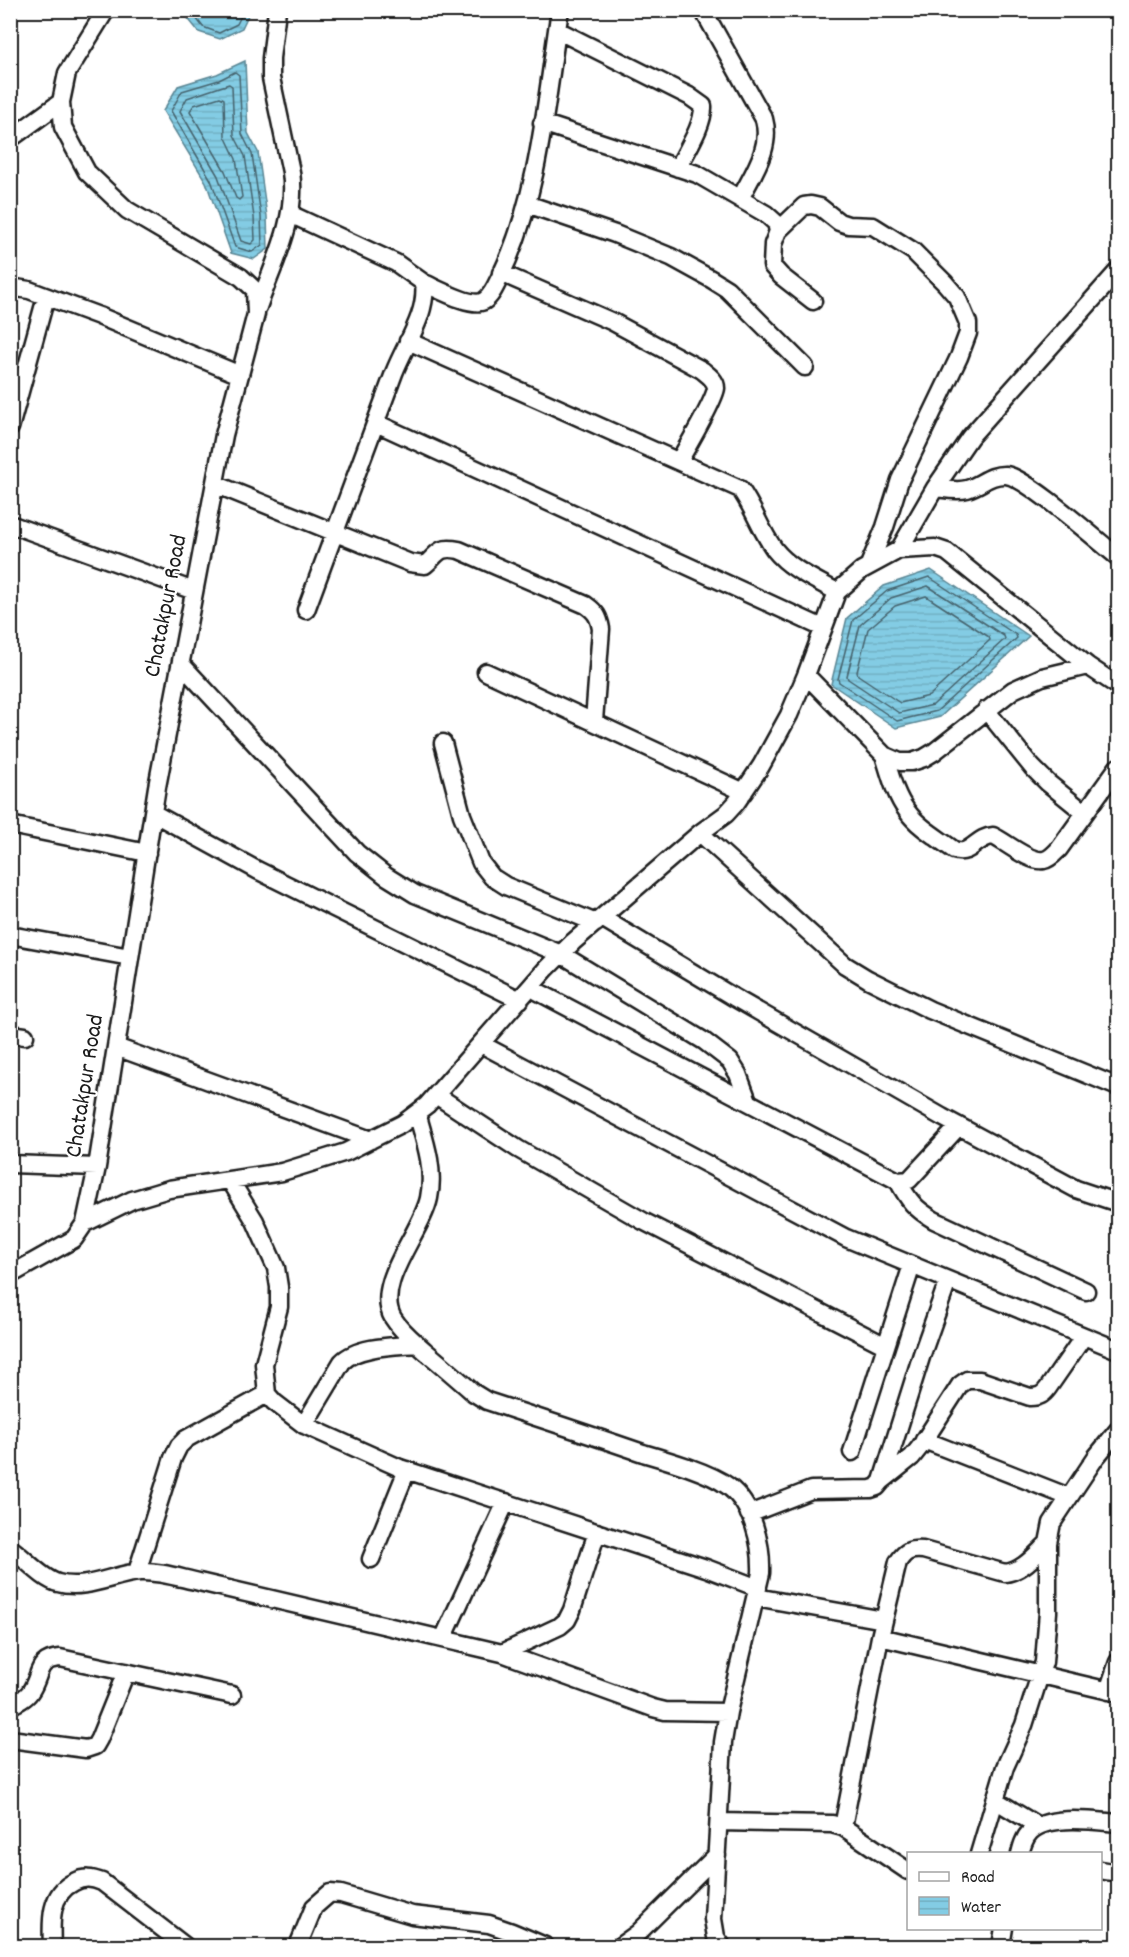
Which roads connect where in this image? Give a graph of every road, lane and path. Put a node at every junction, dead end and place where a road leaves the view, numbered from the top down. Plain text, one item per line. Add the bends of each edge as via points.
1 (106, 10) edge
2 (277, 10) edge
3 (560, 10) edge
4 (702, 10) edge
5 (557, 30) junction
6 (61, 102) junction
7 (542, 123) junction
8 (10, 139) edge
9 (678, 168) junction
10 (740, 199) junction
11 (527, 204) junction
12 (290, 214) junction
13 (778, 231) junction
14 (1119, 271) edge
15 (501, 273) junction
16 (424, 283) junction
17 (10, 287) edge
18 (46, 297) junction
19 (813, 301) dead end
20 (256, 314) junction
21 (408, 341) junction
22 (805, 367) dead end
23 (240, 375) junction
24 (376, 423) junction
25 (10, 428) edge
26 (679, 461) junction
27 (215, 484) junction
28 (935, 488) junction
29 (10, 525) edge
30 (335, 533) junction
31 (899, 550) junction
32 (1119, 557) edge
33 (869, 565) junction
34 (194, 591) junction
35 (837, 592) junction
36 (306, 610) dead end
37 (824, 628) junction
38 (181, 664) junction
39 (1088, 666) junction
40 (486, 672) dead end
41 (806, 675) junction
42 (1119, 686) edge
43 (986, 710) junction
44 (594, 721) junction
45 (443, 743) dead end
46 (884, 755) junction
47 (1119, 767) edge
48 (744, 792) junction
49 (153, 813) junction
50 (1085, 813) junction
51 (10, 825) edge
52 (700, 834) junction
53 (147, 853) junction
54 (599, 920) junction
55 (10, 935) edge
56 (561, 954) junction
57 (130, 957) junction
58 (525, 994) junction
59 (481, 1044) junction
60 (116, 1047) junction
61 (1119, 1087) edge
62 (436, 1095) junction
63 (748, 1101) junction
64 (417, 1113) junction
65 (959, 1126) junction
66 (371, 1140) junction
67 (10, 1164) edge
68 (97, 1167) junction
69 (230, 1180) junction
70 (898, 1181) junction
71 (1119, 1203) edge
72 (85, 1223) junction
73 (912, 1266) junction
74 (10, 1275) edge
75 (948, 1281) junction
76 (1086, 1291) dead end
77 (1084, 1336) junction
78 (417, 1344) junction
79 (886, 1346) junction
80 (1119, 1350) edge
81 (267, 1394) junction
82 (304, 1425) junction
83 (1119, 1430) edge
84 (924, 1440) junction
85 (852, 1452) dead end
86 (407, 1470) junction
87 (882, 1481) junction
88 (1069, 1497) junction
89 (506, 1502) junction
90 (749, 1514) junction
91 (597, 1532) junction
92 (1048, 1543) junction
93 (10, 1548) edge
94 (371, 1559) dead end
95 (137, 1572) junction
96 (757, 1592) junction
97 (882, 1629) junction
98 (443, 1639) junction
99 (502, 1653) junction
100 (1119, 1662) edge
101 (126, 1672) junction
102 (1040, 1673) junction
103 (1113, 1692) edge
104 (232, 1695) dead end
105 (10, 1706) edge
106 (728, 1712) junction
107 (10, 1739) edge
108 (995, 1800) junction
109 (718, 1822) junction
110 (1119, 1823) edge
111 (1038, 1826) junction
112 (843, 1827) junction
113 (980, 1852) edge
114 (1021, 1852) edge
115 (717, 1855) junction
116 (907, 1870) edge
117 (1102, 1870) edge
118 (1119, 1873) edge
119 (1004, 1930) edge
120 (52, 1947) edge
121 (185, 1947) edge
122 (298, 1947) edge
123 (545, 1947) edge
124 (620, 1947) edge
125 (722, 1947) edge
126 (1001, 1947) edge

1 - 6 street, Chatakpur Road via 67,73
2 - 12 street via 272,78 293,185
3 - 5 street
4 - 10 street via 767,130 762,154
5 - 7 street
5 - 9 street via 703,106 700,123
6 - 8 street
6 - 20 street, Chatakpur Road via 63,127 87,172 127,210 241,277 255,290
7 - 9 street
7 - 11 street
9 - 10 street via 697,174
10 - 13 street via 766,214
11 - 15 street
11 - 22 street via 637,243 719,284
12 - 16 street via 396,263
12 - 20 street
13 - 19 street via 772,266
13 - 33 street via 811,205 839,222 873,226 913,251 945,283 957,297 968,323 959,357 900,480
14 - 28 street via 970,437
15 - 16 street via 485,301 477,304
15 - 26 street via 613,322 713,379 716,388
16 - 21 street via 423,306
17 - 18 street
18 - 23 street
18 - 25 street
20 - 23 street, Chatakpur Road
21 - 24 street
21 - 26 street
23 - 27 street, Chatakpur Road
24 - 30 street
24 - 37 street
26 - 35 street via 740,489 783,560
27 - 30 street
27 - 34 street, Chatakpur Road
28 - 31 street
28 - 32 street via 961,491 992,476 1013,477
29 - 34 street
30 - 36 street
30 - 44 street via 417,566 425,565 447,548 459,550 586,605 599,618 601,629
31 - 33 street
31 - 39 street via 935,548 947,552
33 - 35 street
34 - 38 street, Chatakpur Road
35 - 37 street
37 - 41 street
38 - 49 street, Chatakpur Road
38 - 56 street via 357,853 386,876 415,894
39 - 42 street
39 - 43 street via 1027,682
40 - 44 street
41 - 46 street
41 - 48 street via 789,715
43 - 46 street via 924,758 900,762
43 - 50 street via 1032,767
44 - 48 street
45 - 54 street via 462,815 481,864 492,877 506,886
46 - 50 street via 908,812 961,853 993,836 1035,860 1042,860 1059,849
47 - 50 street
48 - 52 street via 726,814
49 - 53 street, Chatakpur Road
49 - 58 street via 257,870
51 - 53 street
52 - 54 street
52 - 61 street via 845,965 868,980 930,1010
53 - 57 street, Chatakpur Road
54 - 56 street
54 - 65 street
55 - 57 street
56 - 58 street
56 - 63 street via 730,1061
57 - 60 street, Chatakpur Road
58 - 59 street
58 - 63 street
59 - 62 street
59 - 73 street via 846,1238
60 - 66 street
60 - 68 street, Chatakpur Road
62 - 64 street
62 - 79 street via 518,1149 643,1221
63 - 70 street
64 - 66 street
64 - 78 street via 432,1179 425,1215 397,1268 389,1305 392,1317
65 - 70 street via 909,1180
65 - 71 street via 1076,1189
66 - 69 street via 303,1167
67 - 68 street
68 - 72 street, Chatakpur Road
69 - 72 street via 169,1189 132,1200
69 - 81 street via 255,1221 276,1268 279,1307 264,1364
70 - 76 street via 910,1202 934,1220
72 - 74 street via 74,1239
73 - 75 street
73 - 79 street
75 - 77 street
75 - 87 street
77 - 80 street
77 - 84 street via 1048,1388 1037,1397 980,1380 967,1380
78 - 82 street via 378,1348 346,1357
78 - 90 street via 487,1401 705,1475 728,1486
79 - 85 street
81 - 82 street
81 - 95 street via 179,1446
82 - 86 street
83 - 88 street
84 - 87 street via 912,1457
84 - 88 street
86 - 89 street
86 - 94 street
87 - 90 street via 871,1489 811,1490
88 - 92 street via 1052,1523
89 - 91 street
89 - 98 street
90 - 96 street via 762,1559
91 - 96 street via 706,1568
91 - 99 street via 567,1620
92 - 97 street via 1024,1566 1005,1573 923,1550 905,1552 898,1562
92 - 102 street via 1046,1649
93 - 95 street via 61,1584 95,1582
95 - 98 street via 199,1582
96 - 97 street
96 - 106 street
97 - 102 street
97 - 112 street
98 - 99 street
99 - 106 street via 653,1708
100 - 103 street
101 - 104 street
101 - 105 street via 51,1659 39,1669 30,1693
101 - 107 street via 95,1746 86,1749
102 - 103 street
102 - 108 street
106 - 109 street
108 - 111 street
108 - 113 street
109 - 112 street via 817,1822
109 - 115 street
110 - 111 street via 1054,1821
111 - 114 street via 1025,1838
112 - 116 street
115 - 124 street
115 - 125 street via 713,1919
117 - 118 street
119 - 126 street
120 - 121 street via 53,1910 58,1897 67,1886 91,1878 108,1886
122 - 123 street via 314,1907 330,1893 412,1915 489,1924

